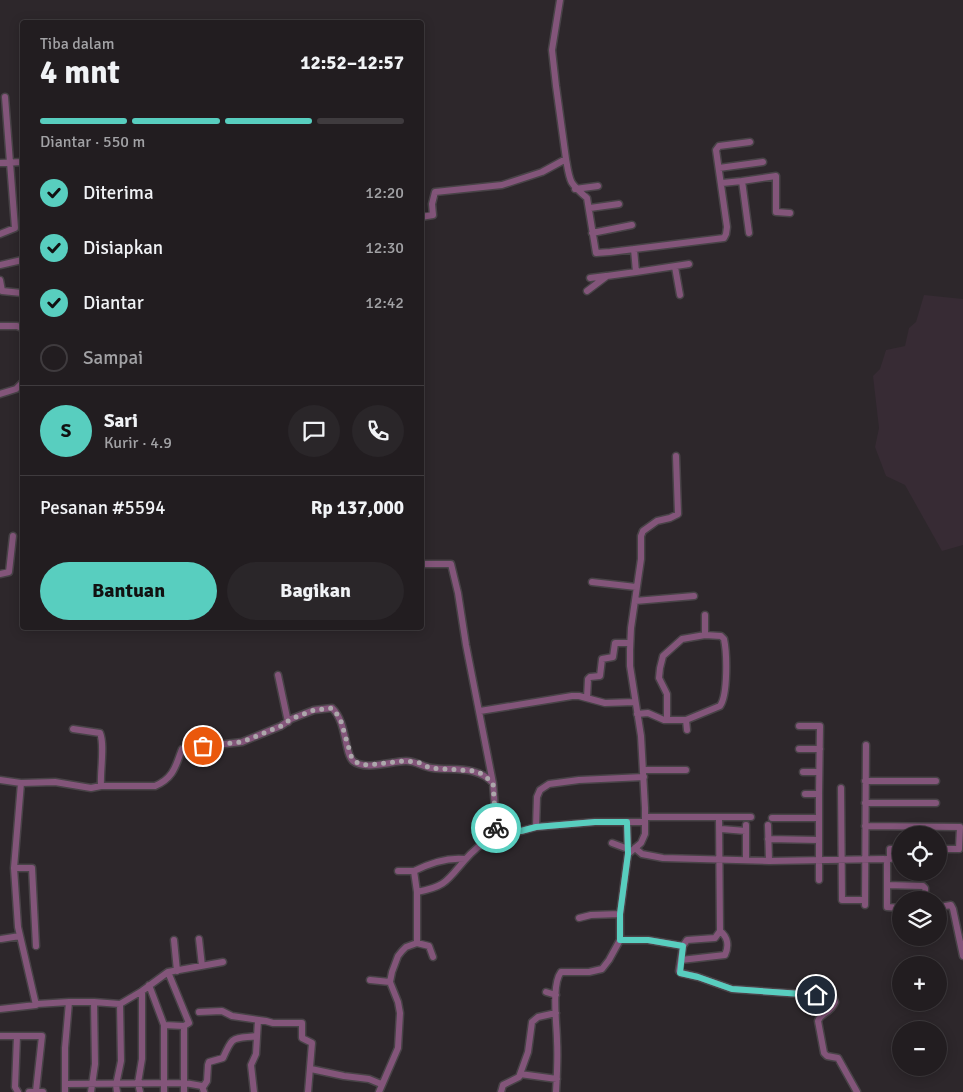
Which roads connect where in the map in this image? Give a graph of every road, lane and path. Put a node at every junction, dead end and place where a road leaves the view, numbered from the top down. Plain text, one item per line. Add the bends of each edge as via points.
1 (560, 0) edge
2 (5, 98) dead end
3 (750, 142) dead end
4 (566, 159) junction
5 (20, 162) edge
6 (763, 162) dead end
7 (10, 163) junction
8 (0, 164) edge
9 (719, 168) junction
10 (742, 181) junction
11 (722, 183) junction
12 (598, 186) dead end
13 (575, 189) junction
14 (618, 204) dead end
15 (590, 208) junction
16 (790, 213) dead end
17 (424, 216) edge
18 (632, 225) dead end
19 (19, 228) edge
20 (592, 233) junction
21 (749, 233) dead end
22 (0, 234) edge
23 (634, 249) junction
24 (20, 260) edge
25 (689, 264) dead end
26 (0, 265) edge
27 (675, 267) junction
28 (636, 272) junction
29 (607, 276) junction
30 (590, 278) dead end
31 (0, 280) edge
32 (587, 291) dead end
33 (20, 293) edge
34 (680, 295) dead end
35 (0, 326) edge
36 (20, 327) edge
37 (20, 385) edge
38 (0, 394) edge
39 (676, 456) dead end
40 (13, 536) dead end
41 (424, 564) edge
42 (0, 574) edge
43 (592, 582) dead end
44 (636, 587) junction
45 (694, 596) dead end
46 (635, 601) junction
47 (705, 615) dead end
48 (705, 635) junction
49 (630, 643) junction
50 (278, 675) dead end
51 (587, 698) junction
52 (635, 702) junction
53 (480, 711) junction
54 (637, 714) junction
55 (667, 720) junction
56 (686, 720) junction
57 (288, 722) junction
58 (800, 726) dead end
59 (73, 729) dead end
60 (688, 730) dead end
61 (866, 746) dead end
62 (799, 749) dead end
63 (820, 749) junction
64 (643, 770) junction
65 (686, 770) dead end
66 (803, 772) dead end
67 (820, 772) junction
68 (644, 778) junction
69 (0, 780) edge
70 (865, 781) junction
71 (936, 781) dead end
72 (21, 783) junction
73 (493, 783) junction
74 (101, 786) junction
75 (841, 788) dead end
76 (805, 794) dead end
77 (819, 794) junction
78 (865, 803) junction
79 (936, 803) dead end
80 (751, 817) dead end
81 (719, 818) junction
82 (772, 818) dead end
83 (819, 818) junction
84 (645, 819) junction
85 (627, 822) junction
86 (768, 826) dead end
87 (865, 826) junction
88 (892, 826) edge
89 (536, 827) junction
90 (947, 827) edge
91 (721, 829) dead end
92 (497, 833) junction
93 (768, 839) junction
94 (819, 840) junction
95 (612, 843) dead end
96 (636, 848) junction
97 (892, 849) edge
98 (947, 849) edge
99 (628, 852) junction
100 (864, 859) junction
101 (465, 860) junction
102 (720, 860) junction
103 (746, 860) junction
104 (820, 860) junction
105 (841, 860) junction
106 (886, 860) junction
107 (769, 861) junction
108 (14, 868) junction
109 (398, 871) dead end
110 (414, 871) junction
111 (819, 880) dead end
112 (887, 885) junction
113 (924, 891) edge
114 (417, 892) junction
115 (947, 906) edge
116 (892, 907) edge
117 (620, 914) junction
118 (579, 918) dead end
119 (720, 931) junction
120 (20, 936) junction
121 (1, 939) edge
122 (174, 940) dead end
123 (199, 940) dead end
124 (620, 940) junction
125 (417, 943) junction
126 (36, 946) dead end
127 (683, 946) junction
128 (963, 956) edge
129 (433, 957) dead end
130 (681, 960) junction
131 (223, 962) dead end
132 (202, 966) junction
133 (177, 971) junction
134 (168, 972) junction
135 (370, 980) dead end
136 (390, 982) junction
137 (149, 985) junction
138 (142, 991) junction
139 (546, 992) dead end
140 (556, 994) junction
141 (69, 1002) junction
142 (94, 1002) junction
143 (120, 1004) junction
144 (36, 1005) junction
145 (0, 1009) edge
146 (200, 1012) dead end
147 (556, 1013) junction
148 (258, 1020) junction
149 (164, 1025) junction
150 (184, 1026) junction
151 (0, 1036) edge
152 (17, 1036) junction
153 (257, 1036) junction
154 (311, 1069) junction
155 (520, 1074) junction
156 (557, 1079) junction
157 (164, 1082) junction
158 (138, 1083) junction
159 (185, 1083) junction
160 (66, 1084) junction
161 (381, 1084) junction
162 (117, 1088) edge
163 (92, 1089) edge
164 (204, 1089) edge
165 (36, 1091) edge
166 (18, 1092) edge
167 (29, 1092) edge
168 (43, 1092) edge
169 (65, 1092) edge
170 (140, 1092) edge
171 (164, 1092) edge
172 (184, 1092) edge
173 (254, 1092) edge
174 (308, 1092) edge
175 (379, 1092) edge
176 (501, 1092) edge
177 (556, 1092) edge
178 (857, 1092) edge

1 - 4 street via 552,50
2 - 7 street
3 - 9 street via 719,146 716,152
4 - 13 street via 569,178
4 - 17 street via 542,172 502,185 435,192 432,215
5 - 7 street
6 - 9 street
7 - 8 street
7 - 19 street
9 - 11 street
10 - 11 street
10 - 16 street via 776,176 776,212
10 - 21 street
11 - 23 street via 727,227 724,238
12 - 13 street
13 - 15 street via 587,198
14 - 15 street
15 - 20 street
18 - 20 street
19 - 22 street
20 - 23 street via 596,253
23 - 28 street
24 - 26 street
25 - 27 street
27 - 28 street
27 - 34 street
28 - 29 street
29 - 30 street
29 - 32 street
31 - 33 street via 2,291
35 - 36 street
37 - 38 street
39 - 44 street via 678,514 657,521 643,531
40 - 42 street via 9,572
41 - 53 street via 451,564
43 - 44 street
44 - 46 street
45 - 46 street
46 - 49 street
47 - 48 street
48 - 55 street via 682,640 664,656 660,678 668,694
48 - 56 street via 724,639 724,697 720,706
49 - 51 street via 615,644 613,657 602,659 600,676 588,679
49 - 52 street
50 - 57 street
51 - 52 street via 605,703
51 - 53 street via 572,696
52 - 54 street
53 - 73 street
54 - 55 street via 648,713
54 - 64 street
55 - 56 street
56 - 60 street
57 - 73 street via 314,710 332,708 340,718 352,759 358,763 411,761 430,768 475,771
57 - 74 street via 242,742 182,749 176,768 155,786
58 - 63 street via 820,726
59 - 74 street via 100,733
61 - 70 street
62 - 63 street
63 - 67 street
64 - 65 street
64 - 68 street
66 - 67 street
67 - 77 street
68 - 84 street
68 - 89 street via 549,784 540,790 537,797
69 - 72 street
70 - 71 street
70 - 78 street
72 - 74 street
72 - 108 street
73 - 92 street
75 - 105 street
76 - 77 street
77 - 83 street
78 - 79 street
78 - 87 street
80 - 81 street
81 - 84 street
81 - 102 street
82 - 83 street
83 - 94 street
84 - 85 street
84 - 96 street via 643,839
85 - 89 street
85 - 99 street
86 - 93 street
87 - 88 street
87 - 100 street
89 - 92 street
90 - 98 street via 960,827 959,849
91 - 103 street via 746,828
92 - 101 street
93 - 94 street
93 - 107 street
94 - 104 street
95 - 99 street
96 - 99 street
96 - 102 street via 642,854 663,858
97 - 106 street via 890,859
99 - 117 street
100 - 105 street
100 - 105 street via 865,902 842,900
100 - 106 street
101 - 110 street via 444,860
101 - 114 street via 444,883
102 - 103 street
102 - 119 street
103 - 107 street
104 - 105 street
104 - 107 street
104 - 111 street
106 - 112 street
108 - 120 street
108 - 126 street via 32,868
109 - 110 street
110 - 114 street
112 - 113 street via 924,886
112 - 116 street via 887,907
114 - 125 street
115 - 128 street via 951,905 953,909
117 - 118 street
117 - 124 street
119 - 127 street via 715,938 687,940
119 - 130 street via 727,942 725,955
120 - 121 street
120 - 144 street
122 - 133 street
123 - 132 street
124 - 127 street via 648,940
124 - 140 street via 602,969 561,972
125 - 129 street via 429,946
125 - 136 street via 406,947 398,956
127 - 130 street
130 - 178 street via 679,971 682,974 732,989 832,997 835,1002 832,1010 819,1017 818,1021 824,1052 838,1058
131 - 132 street
132 - 133 street
133 - 134 street
134 - 137 street
134 - 150 street via 189,1023
135 - 136 street
136 - 161 street via 400,1013 398,1048
137 - 138 street
137 - 149 street
138 - 143 street
138 - 158 street via 142,1059
139 - 140 street
140 - 147 street
141 - 142 street
141 - 144 street
141 - 160 street via 64,1048
142 - 143 street
142 - 163 street
143 - 162 street via 121,1061
144 - 145 street
146 - 148 street via 222,1011
147 - 155 street via 538,1017 532,1022 528,1052
147 - 156 street
148 - 153 street
148 - 154 street via 302,1022 302,1038 312,1043
149 - 150 street
149 - 157 street
150 - 159 street
151 - 152 street
152 - 165 street via 42,1036
152 - 166 street via 15,1087
153 - 164 street via 232,1040 223,1058 209,1062
153 - 173 street via 256,1054 251,1065
154 - 161 street
154 - 174 street
155 - 156 street
155 - 176 street via 503,1085
156 - 177 street
157 - 158 street
157 - 159 street
157 - 171 street
158 - 162 street
158 - 170 street
159 - 164 street
159 - 172 street
160 - 163 street
160 - 169 street
161 - 175 street
162 - 163 street
165 - 167 street
165 - 168 street

